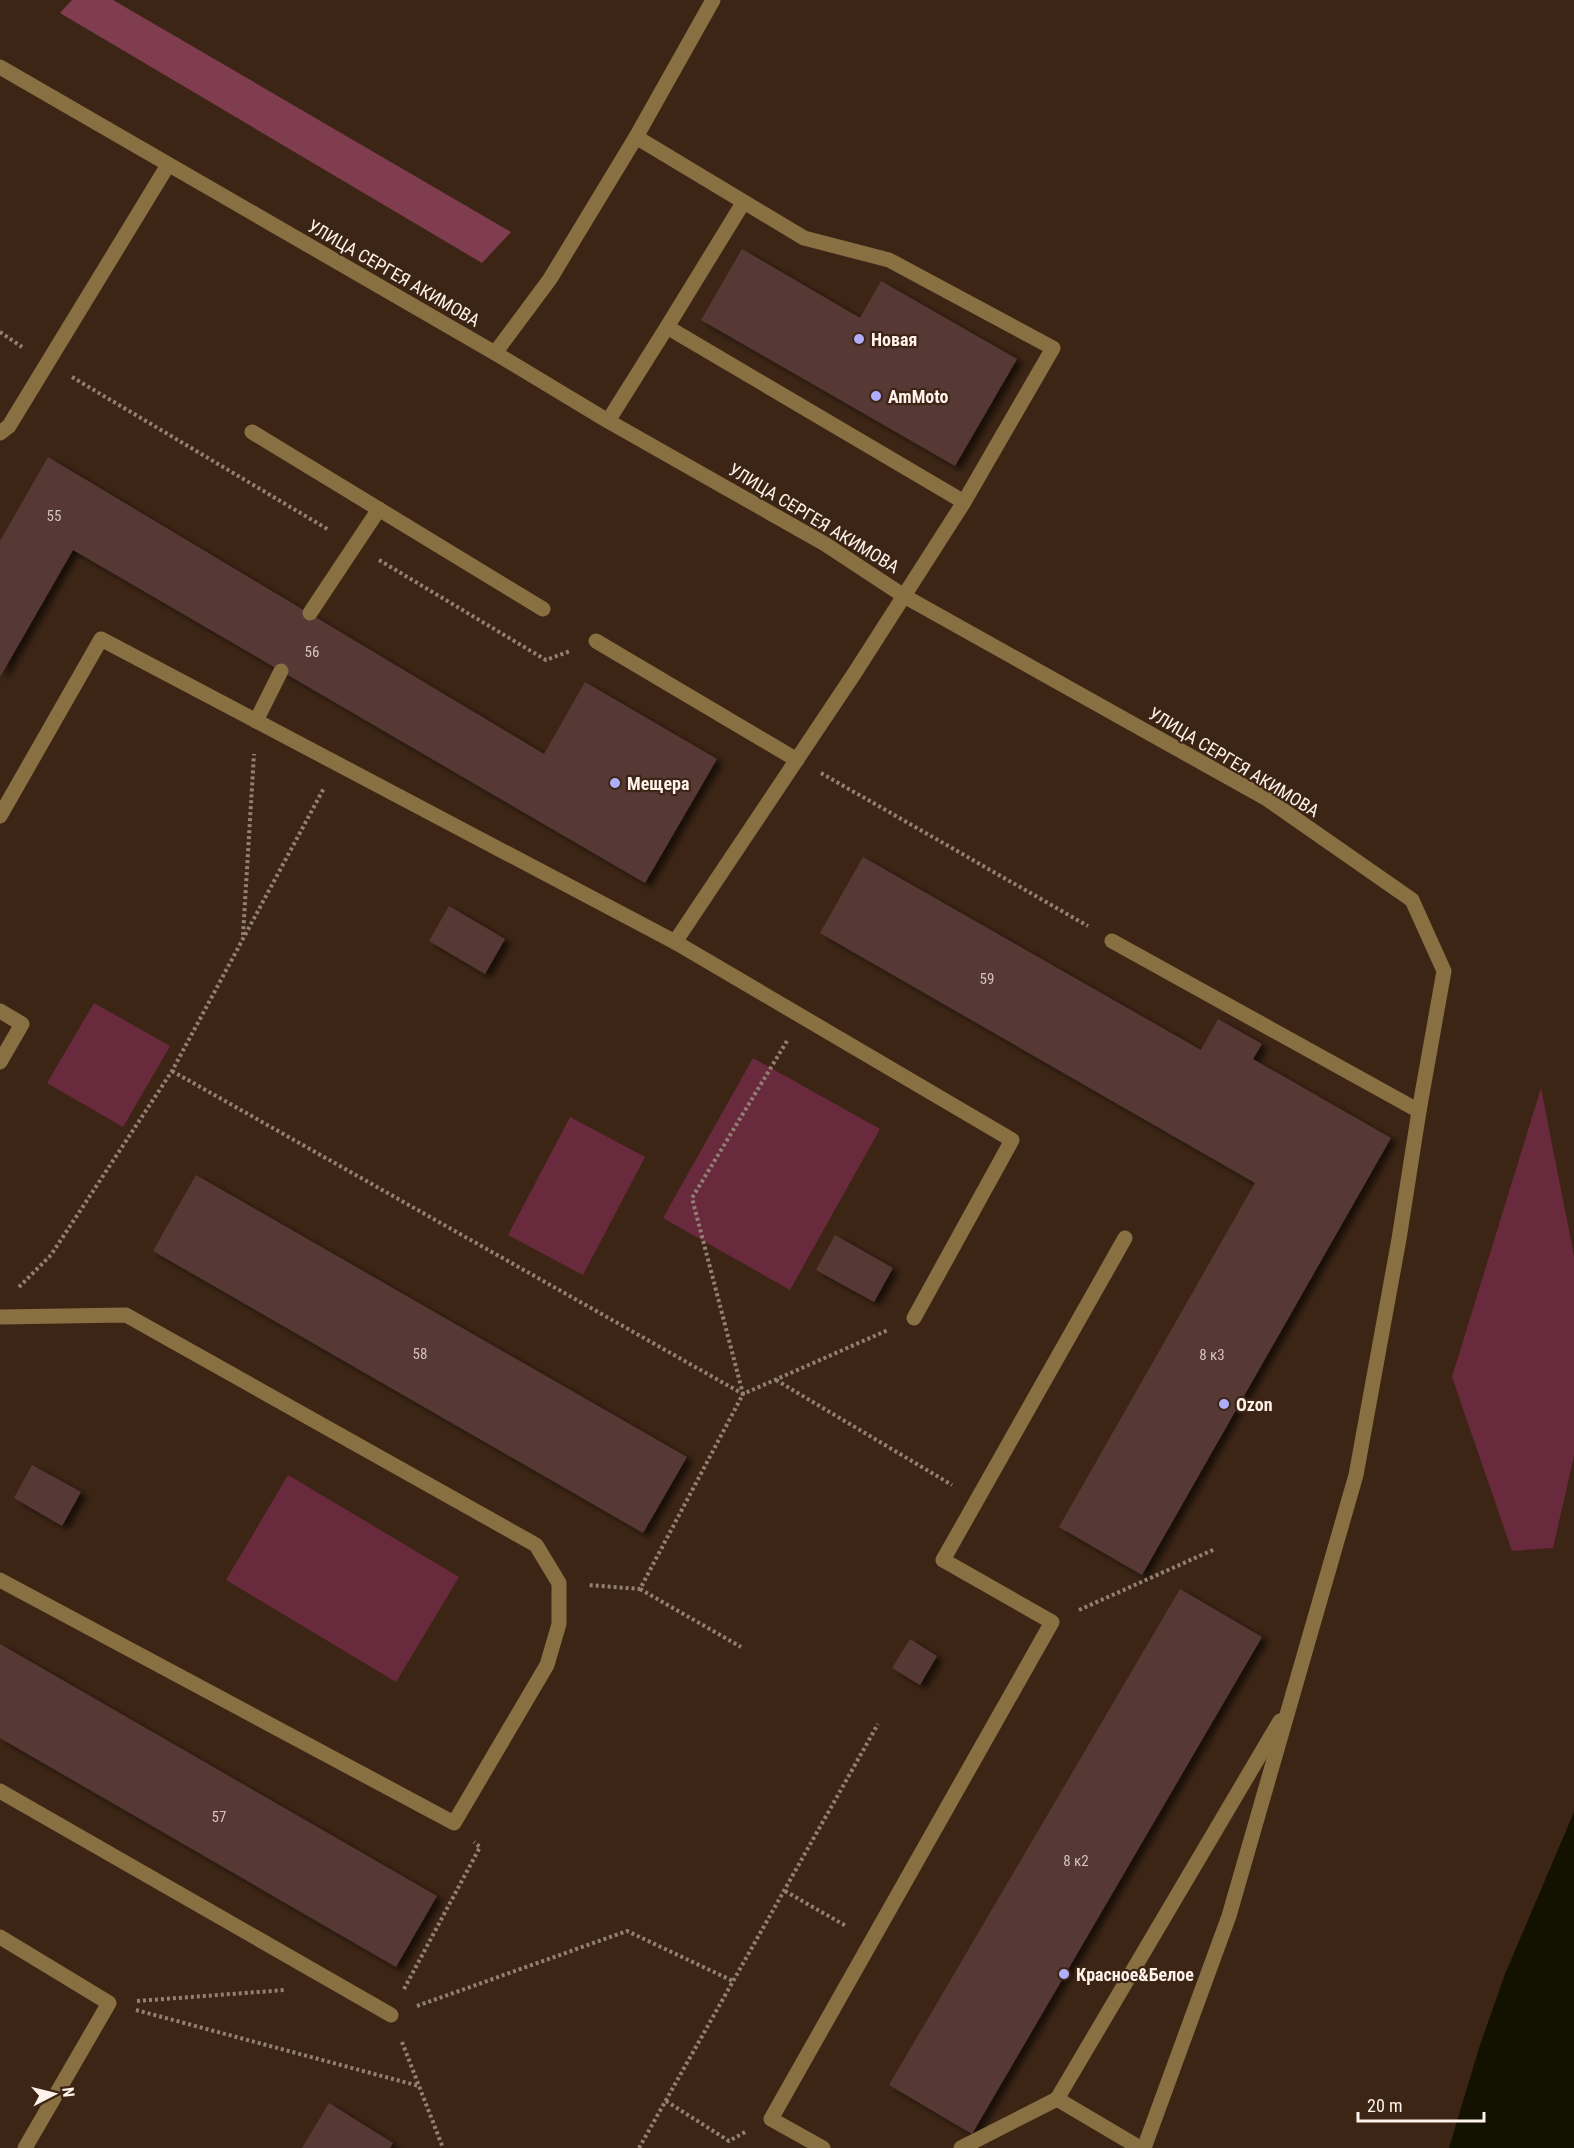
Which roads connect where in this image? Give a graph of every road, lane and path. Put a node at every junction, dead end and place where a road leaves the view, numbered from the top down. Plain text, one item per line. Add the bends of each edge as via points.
1 (713, 0) edge
2 (0, 67) edge
3 (636, 137) junction
4 (168, 165) junction
5 (743, 203) junction
6 (667, 327) junction
7 (495, 352) junction
8 (47, 363) junction
9 (608, 421) junction
10 (252, 432) dead end
11 (0, 433) edge
12 (964, 502) junction
13 (379, 509) junction
14 (354, 545) junction
15 (904, 596) junction
16 (543, 609) dead end
17 (310, 613) dead end
18 (596, 641) joint
19 (280, 671) dead end
20 (256, 721) junction
21 (797, 760) junction
22 (337, 764) junction
23 (0, 816) edge
24 (243, 939) junction
25 (1112, 940) joint
26 (675, 942) junction
27 (0, 1011) edge
28 (801, 1017) junction
29 (0, 1062) edge
30 (172, 1071) junction
31 (1419, 1111) junction
32 (1125, 1238) dead end
33 (14, 1292) dead end
34 (0, 1317) edge
35 (914, 1318) joint
36 (775, 1380) junction
37 (743, 1394) junction
38 (977, 1500) junction
39 (1215, 1550) dead end
40 (0, 1580) edge
41 (559, 1583) junction
42 (640, 1589) junction
43 (1052, 1622) junction
44 (741, 1647) dead end
45 (1292, 1700) junction
46 (878, 1724) dead end
47 (0, 1791) edge
48 (454, 1823) junction
49 (784, 1891) junction
50 (0, 1937) edge
51 (872, 1941) junction
52 (733, 1981) junction
53 (341, 1986) junction
54 (109, 2003) junction
55 (391, 2015) junction
56 (419, 2086) junction
57 (1057, 2099) junction
58 (666, 2101) junction
59 (771, 2119) junction
60 (25, 2148) edge
61 (443, 2148) edge
62 (639, 2148) edge
63 (823, 2148) edge
64 (961, 2148) edge
65 (1140, 2148) edge
66 (1144, 2148) edge

1 - 3 street
2 - 4 street, УЛИЦА СЕРГЕЯ АКИМОВА
3 - 5 street
3 - 7 street via 550,279
4 - 7 street, УЛИЦА СЕРГЕЯ АКИМОВА
4 - 8 street
5 - 6 street
5 - 12 street via 804,238 889,260 1053,348
6 - 9 street
6 - 12 street
7 - 9 street, УЛИЦА СЕРГЕЯ АКИМОВА
8 - 11 street via 9,426
8 - 14 path
9 - 15 street, УЛИЦА СЕРГЕЯ АКИМОВА via 825,544
10 - 13 street
12 - 15 street
13 - 14 street
13 - 16 street
14 - 17 street
14 - 18 path via 546,660
15 - 21 street
15 - 31 street, УЛИЦА СЕРГЕЯ АКИМОВА via 1267,799 1412,900 1444,971
18 - 21 street
19 - 20 street
20 - 22 street
20 - 23 street via 101,639
20 - 24 path
21 - 25 path
21 - 26 street
22 - 24 path
22 - 26 street
24 - 30 path
25 - 31 street
26 - 28 street
27 - 29 street via 22,1023
28 - 35 street via 1012,1140
28 - 37 path via 692,1198
30 - 33 path via 51,1255
30 - 37 path
31 - 45 street, УЛИЦА СЕРГЕЯ АКИМОВА via 1356,1475
32 - 38 street
34 - 41 street via 126,1315 536,1545
35 - 36 path
36 - 37 path
36 - 38 path
37 - 42 path
38 - 43 street via 943,1560
39 - 43 path
40 - 48 street
41 - 42 path
41 - 48 street via 559,1624 547,1665
42 - 44 path
43 - 51 street
45 - 57 street
45 - 66 street via 1229,1916
46 - 49 path
47 - 53 street
48 - 55 path via 480,1847
49 - 51 path
49 - 52 path
50 - 54 street
51 - 59 street
52 - 55 path via 627,1931
52 - 58 path
53 - 54 path
53 - 55 street
54 - 56 path
54 - 60 street
55 - 56 path
56 - 61 path
57 - 64 street
57 - 65 street
58 - 59 path via 729,2140
58 - 62 path
59 - 63 street

